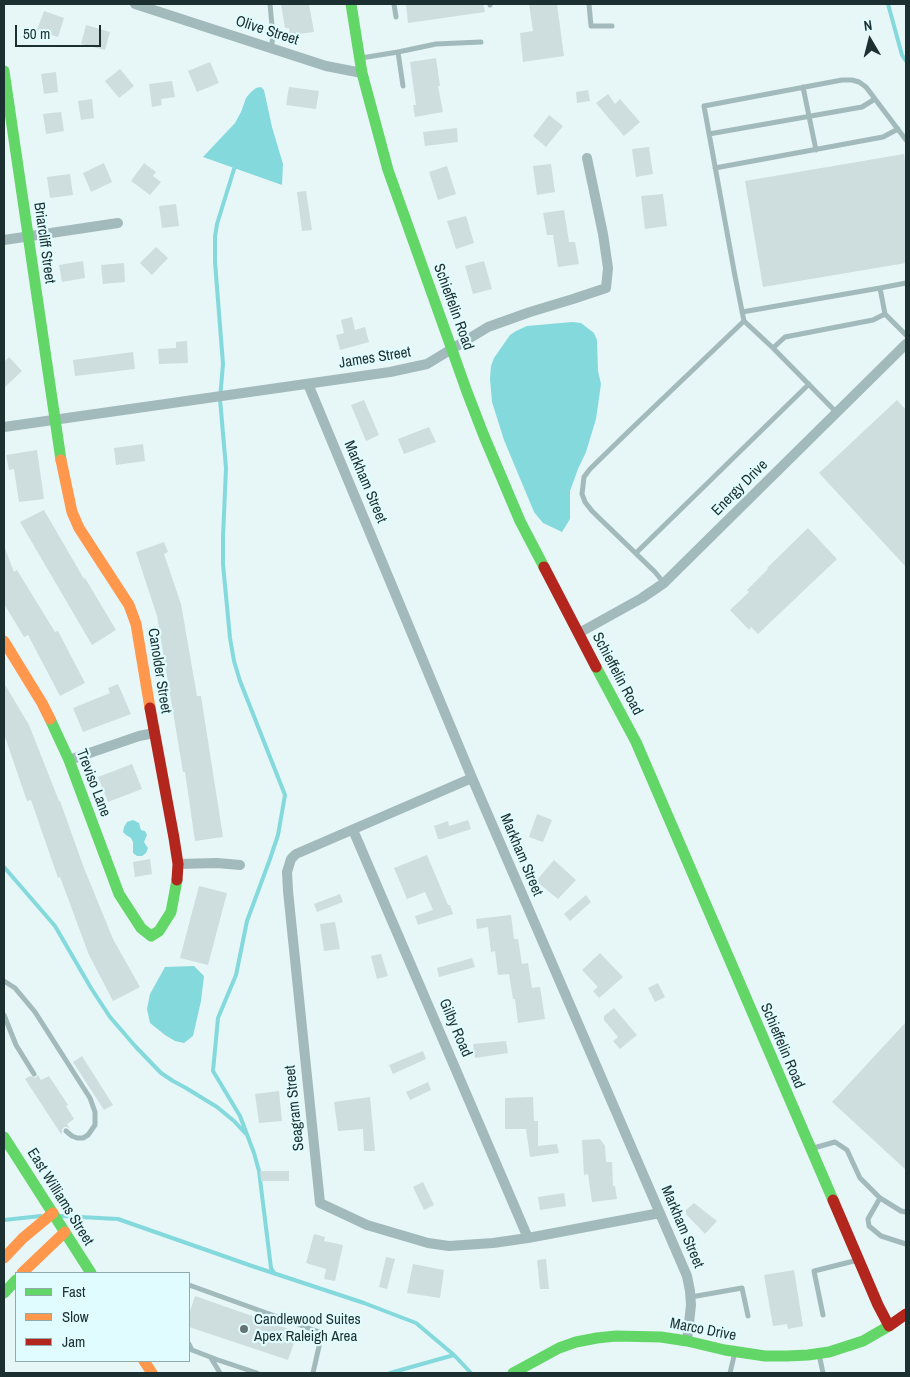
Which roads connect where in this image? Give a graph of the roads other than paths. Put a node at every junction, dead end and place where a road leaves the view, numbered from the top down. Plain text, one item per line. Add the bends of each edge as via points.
1 (135, 4) edge
2 (270, 4) edge
3 (351, 4) edge
4 (394, 4) edge
5 (589, 4) edge
6 (396, 17) dead end
7 (612, 26) dead end
8 (481, 42) dead end
9 (271, 48) junction
10 (398, 52) junction
11 (360, 58) junction
12 (4, 71) edge
13 (362, 72) junction
14 (403, 86) dead end
15 (803, 87) junction
16 (875, 99) junction
17 (809, 117) junction
18 (898, 129) junction
19 (709, 134) junction
20 (906, 140) edge
21 (816, 150) junction
22 (587, 158) dead end
23 (715, 168) junction
24 (118, 223) dead end
25 (28, 236) junction
26 (4, 240) edge
27 (906, 283) edge
28 (880, 288) junction
29 (742, 312) junction
30 (885, 314) junction
31 (744, 321) junction
32 (906, 335) edge
33 (906, 344) edge
34 (452, 348) junction
35 (773, 348) junction
36 (308, 384) junction
37 (809, 384) junction
38 (837, 413) junction
39 (54, 419) junction
40 (4, 427) edge
41 (636, 553) junction
42 (664, 583) junction
43 (579, 633) junction
44 (4, 641) edge
45 (154, 734) junction
46 (69, 760) junction
47 (472, 778) junction
48 (353, 830) junction
49 (178, 864) junction
50 (240, 865) dead end
51 (150, 936) joint
52 (4, 981) edge
53 (4, 1015) edge
54 (34, 1074) dead end
55 (66, 1131) dead end
56 (4, 1137) edge
57 (810, 1149) junction
58 (880, 1198) junction
59 (906, 1212) edge
60 (53, 1213) junction
61 (660, 1213) junction
62 (65, 1232) junction
63 (528, 1238) junction
64 (906, 1244) edge
65 (4, 1258) edge
66 (858, 1260) junction
67 (23, 1272) edge
68 (89, 1272) edge
69 (15, 1281) edge
70 (190, 1285) edge
71 (4, 1294) edge
72 (690, 1297) junction
73 (906, 1314) edge
74 (823, 1315) dead end
75 (748, 1316) dead end
76 (889, 1326) junction
77 (687, 1341) junction
78 (190, 1346) edge
79 (735, 1351) junction
80 (819, 1353) junction
81 (211, 1357) junction
82 (145, 1362) edge
83 (152, 1373) edge
84 (220, 1373) edge
85 (257, 1373) edge
86 (313, 1373) edge
87 (513, 1373) edge
88 (730, 1373) edge
89 (823, 1373) edge

1 - 9 street, Olive Street
2 - 9 lane
3 - 11 street, Schieffelin Road
4 - 6 lane
5 - 7 lane via 591,26
8 - 10 lane via 436,44
9 - 13 street, Olive Street via 326,66
10 - 11 lane
10 - 14 lane
11 - 13 street, Schieffelin Road
12 - 25 street, Briarcliff Street
13 - 34 street, Schieffelin Road via 388,170
15 - 16 lane via 852,80 866,87
15 - 17 lane
15 - 19 lane via 704,106
16 - 17 lane via 862,107
16 - 18 lane
17 - 19 lane
17 - 21 lane
18 - 20 lane
18 - 21 lane via 883,137
19 - 23 lane
21 - 23 lane
22 - 34 street, James Street via 608,268 606,288 488,327
23 - 29 lane
24 - 25 street
25 - 26 street
25 - 39 street, Briarcliff Street
27 - 28 lane
28 - 29 lane
28 - 30 lane
29 - 31 lane
30 - 32 lane
30 - 35 lane via 873,320 785,337
31 - 35 lane
31 - 41 lane via 584,477 582,494 585,502
33 - 38 street, Energy Drive
34 - 36 street, James Street via 427,364
34 - 43 street, Schieffelin Road via 520,521
35 - 37 lane
36 - 39 street, James Street
36 - 47 street, Markham Street
37 - 38 lane
37 - 41 lane
38 - 42 street, Energy Drive
39 - 40 street, James Street
39 - 45 street, Canolder Street via 72,512 79,528 130,605
41 - 42 lane
42 - 43 street, Energy Drive
43 - 57 street, Schieffelin Road via 646,765
44 - 46 street, Treviso Lane via 42,703
45 - 46 street
45 - 49 street, Canolder Street
46 - 51 street, Treviso Lane via 119,894 140,928
47 - 48 street, Seagram Street
47 - 61 street, Markham Street
48 - 63 street, Gilby Road
48 - 63 street, Seagram Street via 296,854 287,872 320,1203 367,1225 428,1243 450,1246
49 - 50 street
49 - 51 street, Canolder Street via 171,912 159,931
52 - 55 lane via 16,988 35,1012 90,1098 95,1124 88,1135 77,1138
53 - 54 lane via 16,1045
56 - 60 street, East Williams Street
57 - 58 lane via 835,1142 847,1150 860,1178
57 - 66 street, Schieffelin Road
58 - 59 lane
58 - 64 lane via 868,1219 869,1226 881,1236
60 - 62 street, East Williams Street
60 - 65 street
61 - 63 street, Seagram Street
61 - 72 street, Markham Street via 687,1276
62 - 67 street
62 - 68 street, East Williams Street
66 - 74 lane via 814,1271
66 - 76 street, Schieffelin Road
69 - 71 street
70 - 86 lane via 322,1333
72 - 75 lane via 742,1288
72 - 77 street, Markham Street
73 - 76 street
76 - 80 street, Marco Drive via 863,1341
77 - 79 street, Marco Drive
77 - 87 street, Marco Drive via 661,1337 597,1338 559,1348
78 - 81 lane via 192,1350
79 - 80 street, Marco Drive via 765,1356
79 - 88 lane
80 - 89 lane
81 - 84 lane
81 - 85 lane
82 - 83 street

